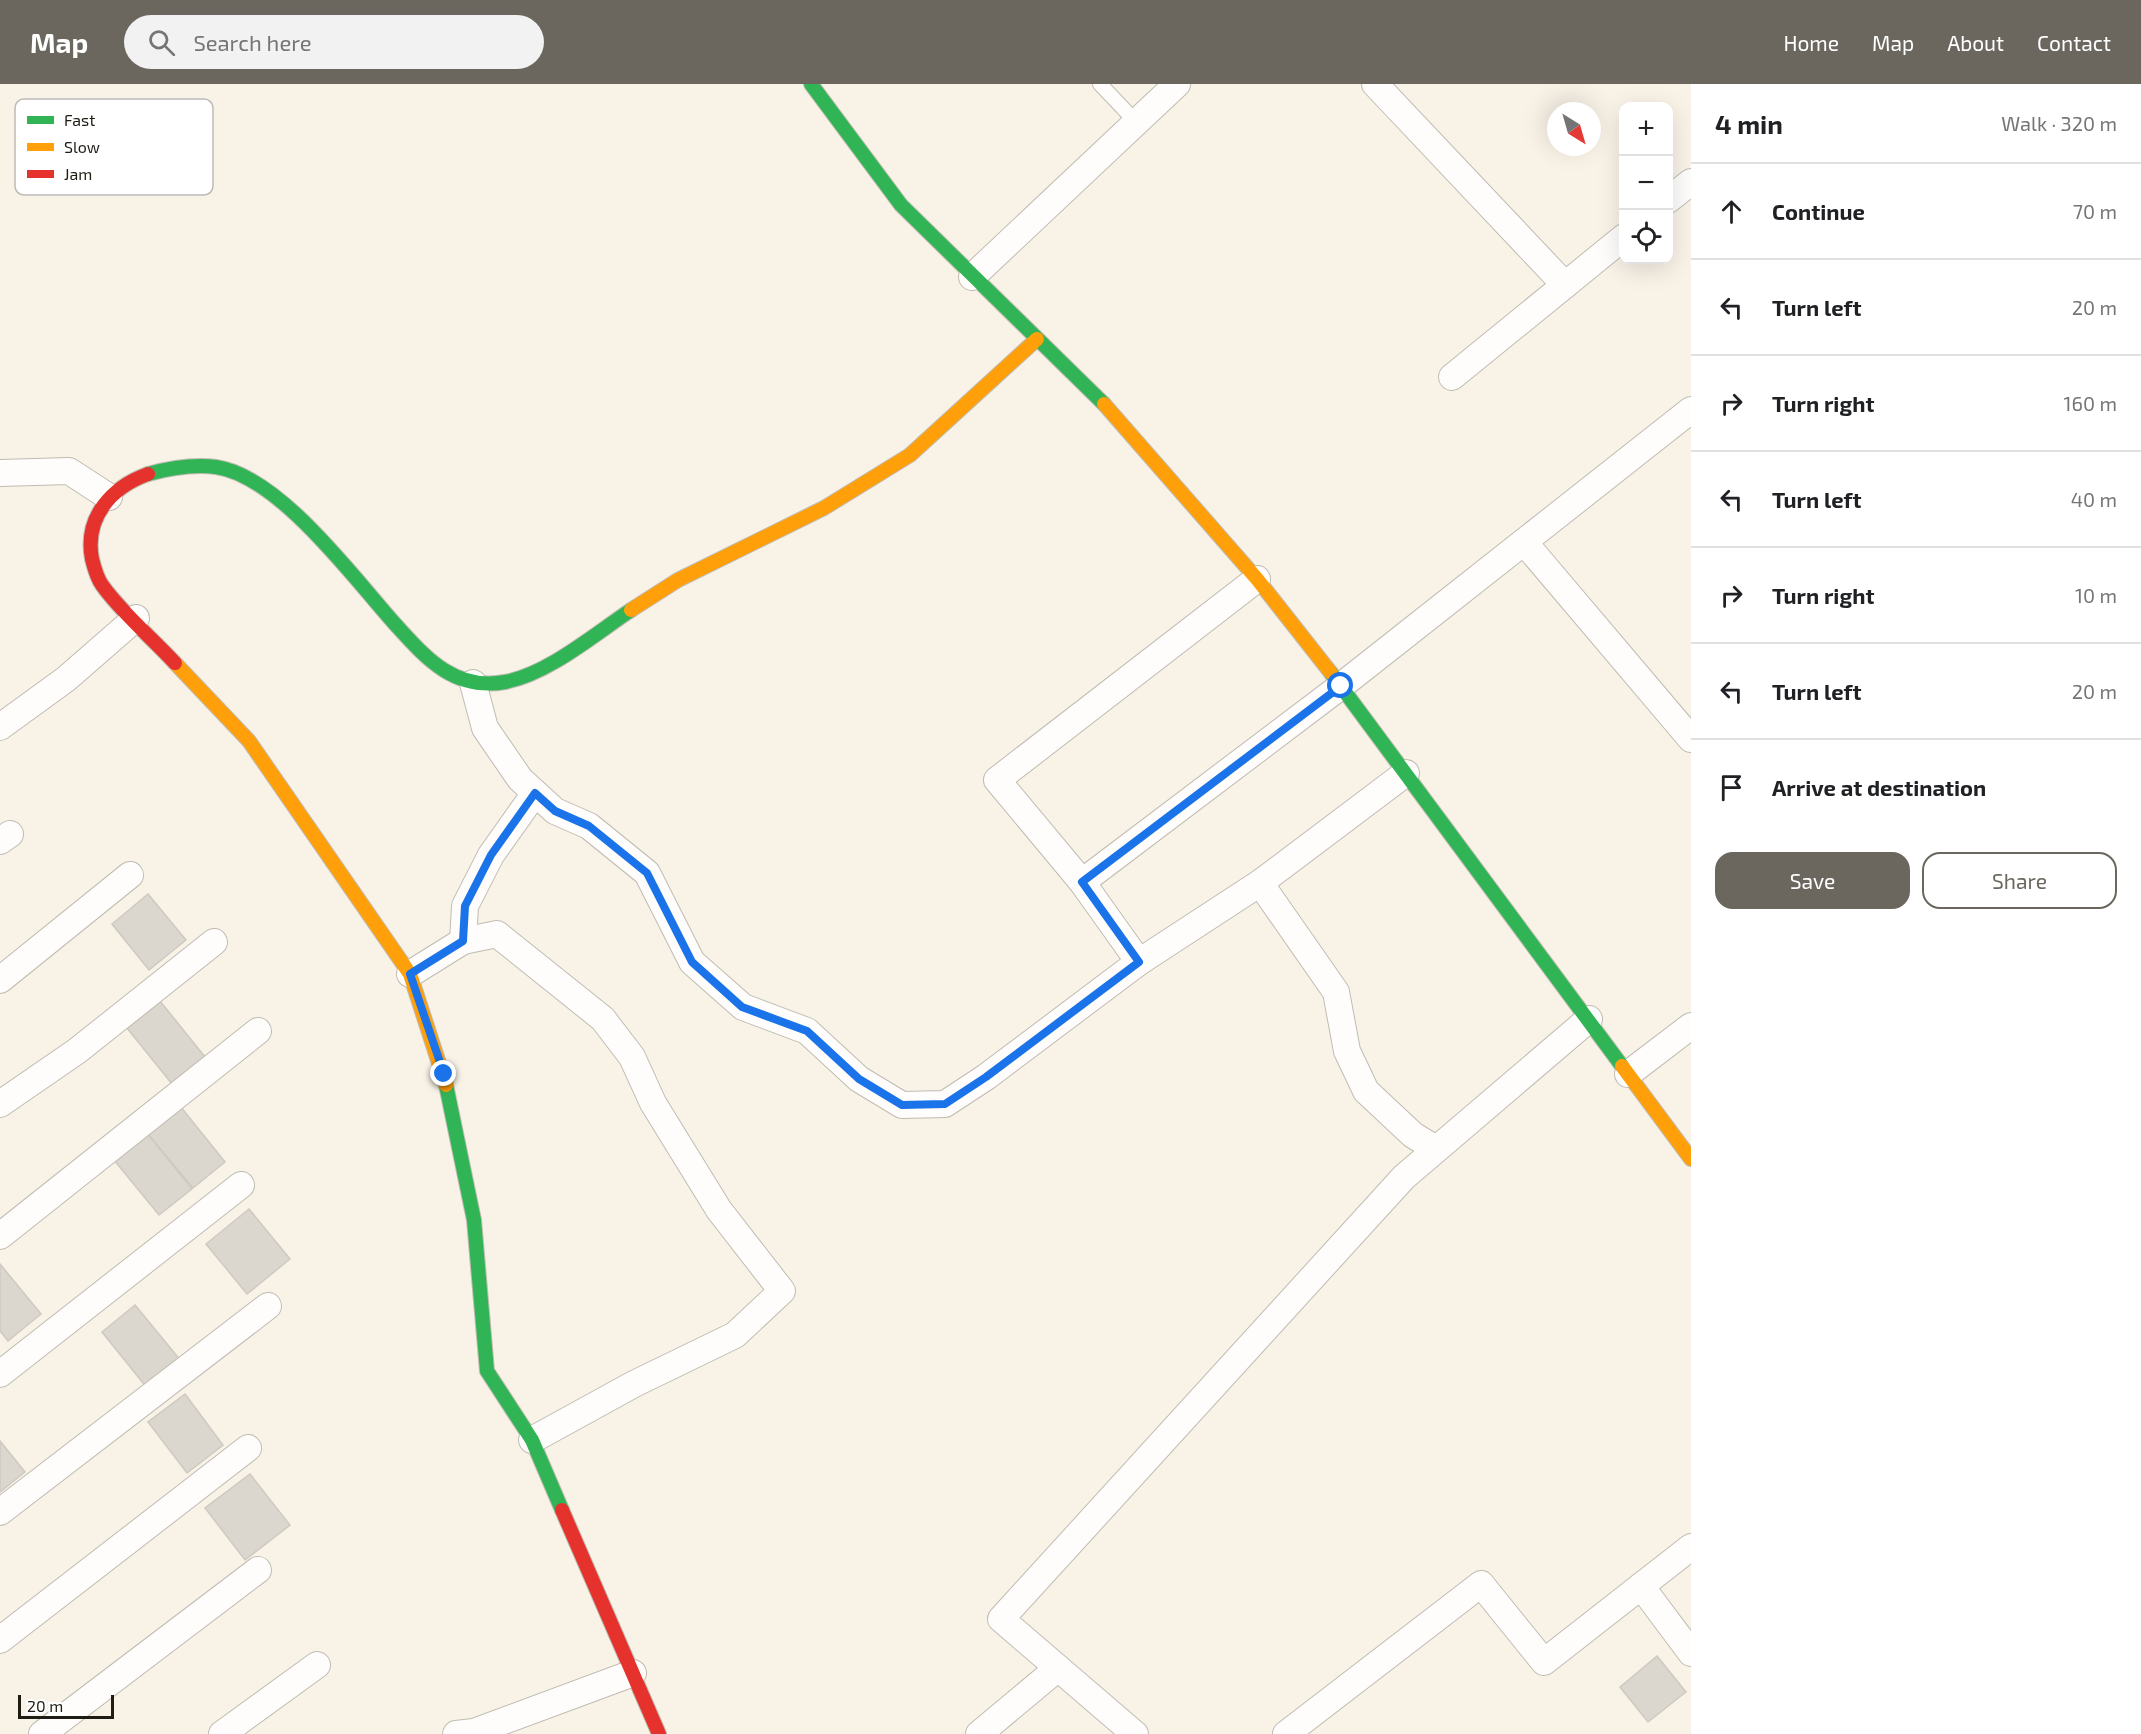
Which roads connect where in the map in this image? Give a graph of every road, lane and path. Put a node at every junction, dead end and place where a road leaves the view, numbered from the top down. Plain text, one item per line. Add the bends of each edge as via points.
1 (811, 84) edge
2 (1100, 84) edge
3 (1177, 84) edge
4 (1375, 84) edge
5 (1137, 123) junction
6 (1691, 182) edge
7 (1673, 196) edge
8 (1619, 240) edge
9 (972, 277) junction
10 (1565, 285) junction
11 (1037, 339) junction
12 (1452, 377) dead end
13 (1691, 410) edge
14 (0, 473) edge
15 (109, 497) junction
16 (1524, 542) junction
17 (1257, 579) junction
18 (135, 618) junction
19 (474, 683) junction
20 (1341, 686) junction
21 (0, 727) edge
22 (1691, 739) edge
23 (1406, 773) junction
24 (535, 793) junction
25 (130, 875) dead end
26 (1082, 882) junction
27 (1260, 883) junction
28 (463, 941) junction
29 (214, 942) dead end
30 (1139, 962) junction
31 (410, 974) junction
32 (0, 980) edge
33 (1589, 1019) junction
34 (1691, 1026) edge
35 (258, 1031) dead end
36 (1628, 1074) junction
37 (0, 1104) edge
38 (1437, 1149) junction
39 (1691, 1159) edge
40 (241, 1185) dead end
41 (0, 1236) edge
42 (268, 1306) dead end
43 (0, 1374) edge
44 (532, 1440) junction
45 (248, 1448) dead end
46 (0, 1512) edge
47 (1691, 1547) edge
48 (258, 1570) dead end
49 (1641, 1586) junction
50 (0, 1640) edge
51 (1691, 1653) edge
52 (317, 1665) dead end
53 (1058, 1668) junction
54 (633, 1673) junction
55 (42, 1734) edge
56 (222, 1734) edge
57 (456, 1734) edge
58 (659, 1734) edge
59 (978, 1734) edge
60 (1134, 1734) edge
61 (1286, 1734) edge

1 - 9 street via 901,205
2 - 5 lane
3 - 5 street
4 - 10 street
5 - 9 street
6 - 7 street
8 - 10 street
9 - 11 street
10 - 12 street
11 - 17 street via 1118,417
11 - 19 street via 910,455 867,483 678,580 535,673 495,685
13 - 16 street
14 - 15 street via 69,471
15 - 18 street via 93,528 91,559 101,584
15 - 19 street via 137,477 175,467 219,468 255,480 286,503 437,668
16 - 20 street
16 - 22 street
17 - 20 street
17 - 26 street via 998,780
18 - 21 street via 66,678
18 - 31 street via 249,741
19 - 24 street via 485,728 520,779
20 - 23 street
20 - 26 street
23 - 27 street
23 - 33 street
24 - 28 street via 491,855 465,906
24 - 30 street via 555,811 589,826 647,873 692,962 742,1007 807,1031 859,1079 902,1105 945,1104
25 - 32 street
26 - 30 street
27 - 30 street
27 - 38 street via 1336,992 1347,1051 1366,1091 1413,1135
28 - 31 street
28 - 44 street via 497,934 603,1019 632,1057 652,1103 719,1210 782,1291 735,1335
29 - 37 street via 77,1051
31 - 44 street via 444,1074 474,1220 487,1371
33 - 36 street
33 - 38 street
34 - 36 street
35 - 41 street
36 - 39 street
38 - 53 street via 1404,1177 1001,1619
40 - 43 street
42 - 46 street
44 - 54 street
45 - 50 street
47 - 49 street
48 - 55 street
49 - 51 street
49 - 61 street via 1544,1662 1481,1584
52 - 56 street
53 - 59 street
53 - 60 street
54 - 57 street via 474,1732
54 - 58 street

